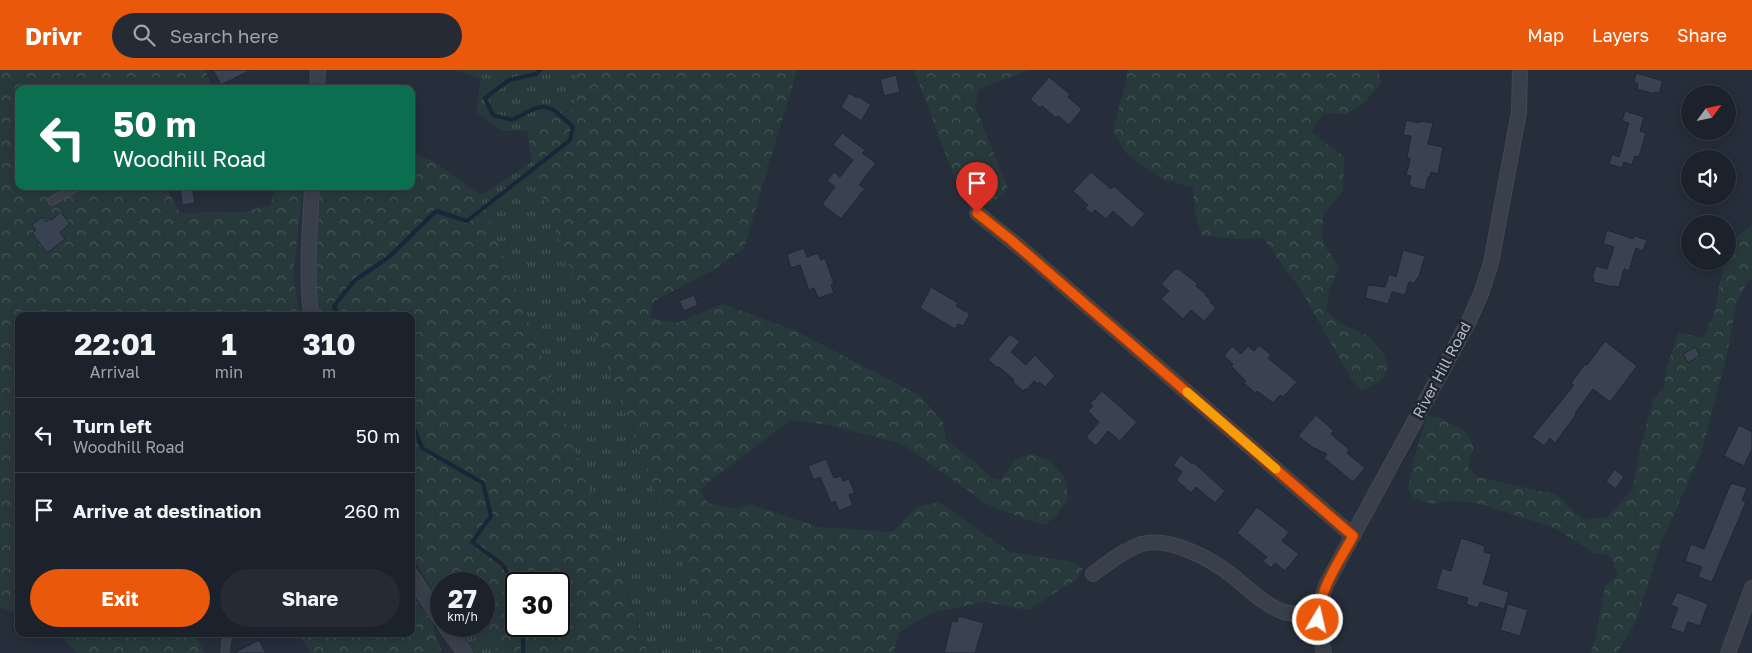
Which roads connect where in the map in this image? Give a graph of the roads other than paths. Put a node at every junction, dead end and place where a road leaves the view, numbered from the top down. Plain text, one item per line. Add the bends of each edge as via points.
1 (318, 70) edge
2 (1520, 70) edge
3 (317, 85) edge
4 (71, 190) edge
5 (312, 190) edge
6 (52, 201) dead end
7 (977, 213) dead end
8 (311, 312) edge
9 (1353, 536) junction
10 (1093, 574) dead end
11 (415, 581) edge
12 (1752, 588) edge
13 (430, 604) edge
14 (1319, 613) junction
15 (228, 637) edge
16 (454, 639) joint
17 (225, 653) edge
18 (450, 653) edge
19 (464, 653) edge
20 (1324, 653) edge
21 (1728, 653) edge

1 - 3 street
2 - 9 street, River Hill Road via 1519,112 1491,263 1482,291
4 - 6 lane
5 - 8 street via 308,261
7 - 9 street
9 - 14 street, River Hill Road via 1326,585
10 - 14 street via 1143,544 1169,544 1209,560 1265,602 1285,612
11 - 13 street
12 - 21 street
14 - 20 street, River Hill Road
15 - 17 lane
16 - 18 street
16 - 19 street

